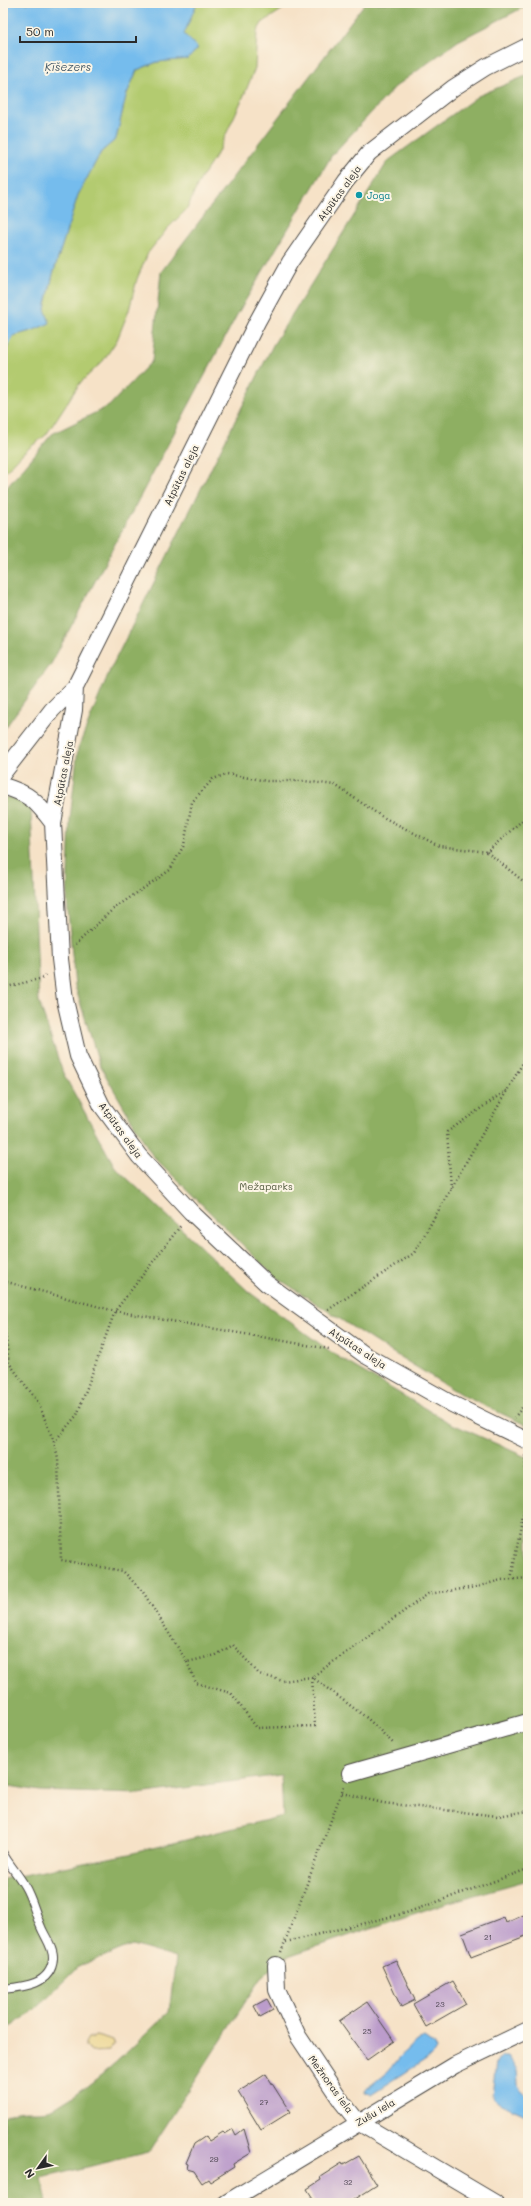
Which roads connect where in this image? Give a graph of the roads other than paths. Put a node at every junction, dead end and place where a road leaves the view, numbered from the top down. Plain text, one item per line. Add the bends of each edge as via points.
1 (528, 46) edge
2 (75, 687) junction
3 (3, 773) edge
4 (3, 786) edge
5 (53, 823) junction
6 (526, 1440) edge
7 (528, 1722) edge
8 (350, 1773) road end
9 (3, 1854) edge
10 (276, 1965) road end
11 (3, 1989) edge
12 (528, 2030) edge
13 (358, 2122) junction
14 (226, 2203) edge
15 (495, 2203) edge

1 - 2 street, Atpūtas aleja via 486,67 453,88 395,132 369,153 335,197 290,262 257,322
2 - 3 street via 52,710
2 - 5 street, Atpūtas aleja via 74,710
4 - 5 street via 24,793 39,804
5 - 6 street, Atpūtas aleja via 60,959 65,1000 78,1056 102,1106 139,1156 191,1212 266,1282 314,1319 365,1355 452,1404
7 - 8 street
9 - 11 lane via 24,1885 51,1947 53,1958 49,1971 37,1982 23,1987
10 - 13 street, Mežnoras iela via 277,1990 298,2036
12 - 13 street, Zušu iela via 455,2065
13 - 14 street, Zušu iela
13 - 15 street, Mežnoras iela

